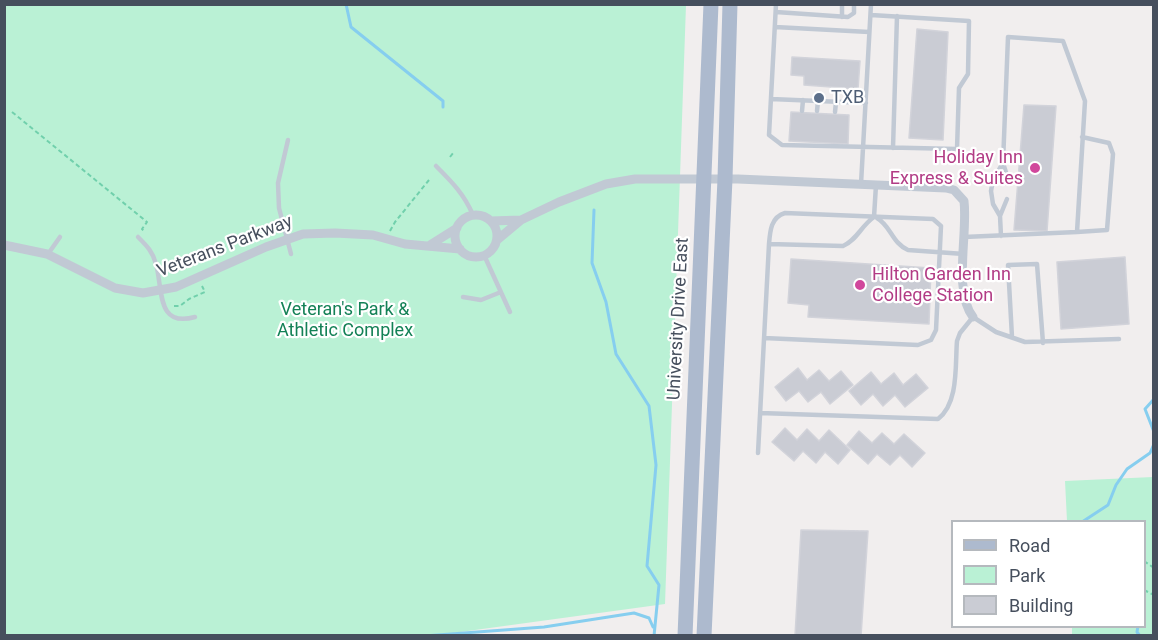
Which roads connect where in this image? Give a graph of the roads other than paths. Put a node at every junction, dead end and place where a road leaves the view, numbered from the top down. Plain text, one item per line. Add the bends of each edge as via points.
1 (711, 4) edge
2 (730, 4) edge
3 (776, 4) edge
4 (842, 4) edge
5 (854, 4) edge
6 (871, 4) edge
7 (776, 12) junction
8 (871, 15) junction
9 (897, 16) junction
10 (842, 17) junction
11 (775, 27) junction
12 (869, 32) junction
13 (771, 99) junction
14 (803, 100) junction
15 (818, 101) junction
16 (836, 102) junction
17 (866, 103) junction
18 (802, 111) dead end
19 (818, 111) dead end
20 (835, 112) dead end
21 (1082, 137) junction
22 (800, 138) dead end
23 (816, 138) dead end
24 (834, 139) dead end
25 (288, 140) dead end
26 (800, 146) junction
27 (816, 146) junction
28 (833, 147) junction
29 (863, 148) junction
30 (892, 148) junction
31 (1003, 163) junction
32 (436, 166) dead end
33 (705, 178) junction
34 (725, 178) junction
35 (1008, 179) dead end
36 (861, 184) junction
37 (876, 185) junction
38 (1007, 199) dead end
39 (473, 215) junction
40 (1000, 216) junction
41 (874, 217) junction
42 (521, 220) junction
43 (491, 221) junction
44 (457, 228) junction
45 (1077, 232) junction
46 (1001, 236) junction
47 (60, 237) dead end
48 (138, 237) dead end
49 (964, 237) junction
50 (288, 238) junction
51 (497, 240) junction
52 (769, 244) junction
53 (4, 245) edge
54 (430, 245) junction
55 (460, 249) junction
56 (939, 252) junction
57 (47, 254) junction
58 (291, 254) dead end
59 (964, 254) junction
60 (484, 255) junction
61 (160, 290) junction
62 (501, 292) junction
63 (463, 297) dead end
64 (510, 312) dead end
65 (195, 317) dead end
66 (973, 317) junction
67 (1012, 337) junction
68 (764, 338) junction
69 (1119, 339) dead end
70 (1042, 342) junction
71 (760, 413) junction
72 (758, 453) dead end
73 (685, 636) edge
74 (704, 636) edge

1 - 33 main road, University Drive East
2 - 34 main road
3 - 7 lane
4 - 10 lane
5 - 10 lane via 854,13
6 - 8 lane
7 - 10 lane
7 - 11 lane
8 - 9 lane
8 - 12 lane
9 - 30 lane
9 - 30 lane via 969,21 968,74 959,88 957,149
11 - 12 lane
11 - 13 lane
12 - 17 lane
13 - 14 lane
13 - 26 lane via 769,135 782,145
14 - 15 lane
14 - 18 lane
15 - 16 lane
15 - 19 lane
16 - 17 lane
16 - 20 lane
17 - 29 lane
21 - 31 lane via 1085,101 1063,41 1008,37
21 - 45 lane
21 - 45 lane via 1109,143 1113,154 1107,230
22 - 26 lane
23 - 27 lane
24 - 28 lane
25 - 50 lane via 278,183 279,208
26 - 27 lane
27 - 28 lane
28 - 29 lane
29 - 30 lane
29 - 36 lane
31 - 35 lane
31 - 40 lane via 991,191
32 - 39 lane via 458,186
33 - 34 street
33 - 42 street via 635,179 606,184
33 - 73 main road, University Drive East
34 - 36 street
34 - 74 main road
36 - 37 street
37 - 41 lane
37 - 49 street via 954,190 964,201
38 - 40 lane
39 - 43 street
39 - 44 street
40 - 46 lane
41 - 52 lane via 843,246
41 - 52 lane via 785,213 771,225
41 - 56 lane via 887,226 900,247
41 - 56 lane via 938,221
42 - 43 street
42 - 51 street
43 - 51 street
44 - 54 street
44 - 55 street
45 - 46 lane
46 - 49 lane
47 - 57 lane
48 - 61 lane via 150,248
49 - 59 street
50 - 54 street, Veterans Parkway via 335,232
50 - 58 lane
50 - 61 street, Veterans Parkway via 176,287
51 - 60 street
52 - 68 lane
53 - 57 street, Veterans Parkway
54 - 55 street, Veterans Parkway
55 - 60 street via 471,256
56 - 59 lane
56 - 68 lane via 936,330 925,344
57 - 61 street, Veterans Parkway via 116,288 143,293
59 - 66 street via 963,292
60 - 62 lane
61 - 65 lane via 167,312 174,318
62 - 63 lane via 481,300
62 - 64 lane
66 - 67 lane
66 - 71 lane via 957,341 952,395 938,419
67 - 70 lane
67 - 70 lane via 1008,265 1037,264
68 - 71 lane
69 - 70 lane
71 - 72 lane

